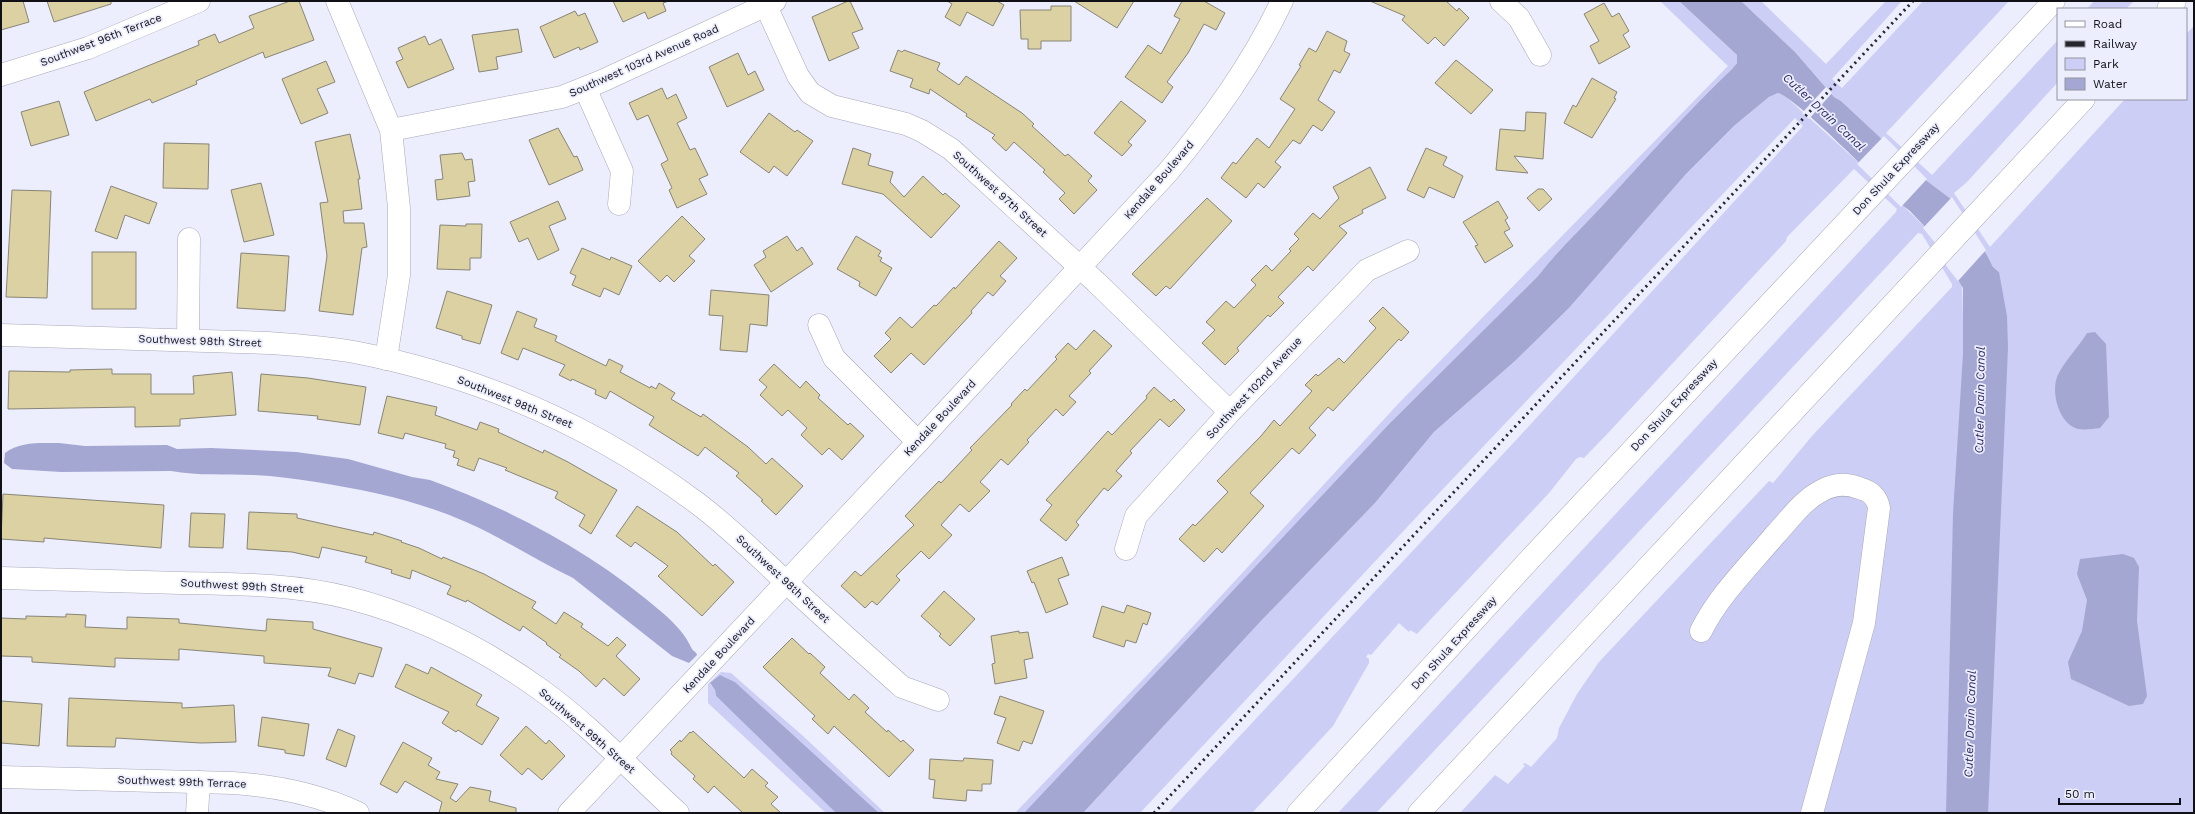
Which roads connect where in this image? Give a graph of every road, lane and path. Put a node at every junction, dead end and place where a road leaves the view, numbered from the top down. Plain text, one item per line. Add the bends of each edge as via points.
1 (199, 1) edge
2 (337, 1) edge
3 (1282, 1) edge
4 (1501, 1) edge
5 (2054, 1) edge
6 (771, 3) edge
7 (1540, 55) dead end
8 (1, 75) edge
9 (585, 88) junction
10 (2083, 100) edge
11 (391, 130) junction
12 (619, 204) dead end
13 (189, 239) dead end
14 (1408, 251) dead end
15 (1080, 268) junction
16 (819, 325) dead end
17 (1, 336) edge
18 (188, 340) junction
19 (386, 359) junction
20 (1230, 412) junction
21 (918, 442) junction
22 (1126, 549) dead end
23 (1, 578) edge
24 (786, 582) junction
25 (1701, 631) dead end
26 (938, 700) dead end
27 (620, 760) junction
28 (1, 778) edge
29 (199, 782) junction
30 (197, 813) edge
31 (358, 813) edge
32 (569, 813) edge
33 (678, 813) edge
34 (1298, 813) edge
35 (1418, 813) edge
36 (1812, 813) edge

1 - 8 main road, Southwest 96th Terrace via 94,45
2 - 11 main road
3 - 15 main road, Kendale Boulevard via 1258,47 1221,107 1168,172
4 - 7 main road via 1519,18
5 - 34 main road, Don Shula Expressway via 1532,556
6 - 9 main road, Southwest 103rd Avenue Road
6 - 15 main road, Southwest 97th Street via 798,76 810,93 832,106 906,124 936,139 966,161
9 - 11 main road, Southwest 103rd Avenue Road via 546,101
9 - 12 main road via 622,171
10 - 35 main road
11 - 19 main road via 399,208 399,275
13 - 18 main road
14 - 20 main road, Southwest 102nd Avenue via 1367,270
15 - 20 main road, Southwest 97th Street
15 - 21 main road, Kendale Boulevard
16 - 21 main road via 834,358
17 - 18 main road, Southwest 98th Street
18 - 19 main road, Southwest 98th Street via 310,346
19 - 24 main road, Southwest 98th Street via 458,378 528,405 593,436 640,463 698,504 740,538
20 - 22 main road, Southwest 102nd Avenue via 1136,516
21 - 24 main road, Kendale Boulevard
23 - 27 main road, Southwest 99th Street via 267,585 317,591 386,609 449,634 513,670 543,691
24 - 26 main road, Southwest 98th Street via 902,687
24 - 27 main road, Kendale Boulevard
25 - 36 main road via 1737,579 1814,494 1843,484 1869,491 1876,498 1879,508 1864,623
27 - 32 main road, Kendale Boulevard
27 - 33 main road, Southwest 99th Street
28 - 29 main road, Southwest 99th Terrace
29 - 30 main road
29 - 31 main road, Southwest 99th Terrace via 234,782 284,788 320,797

